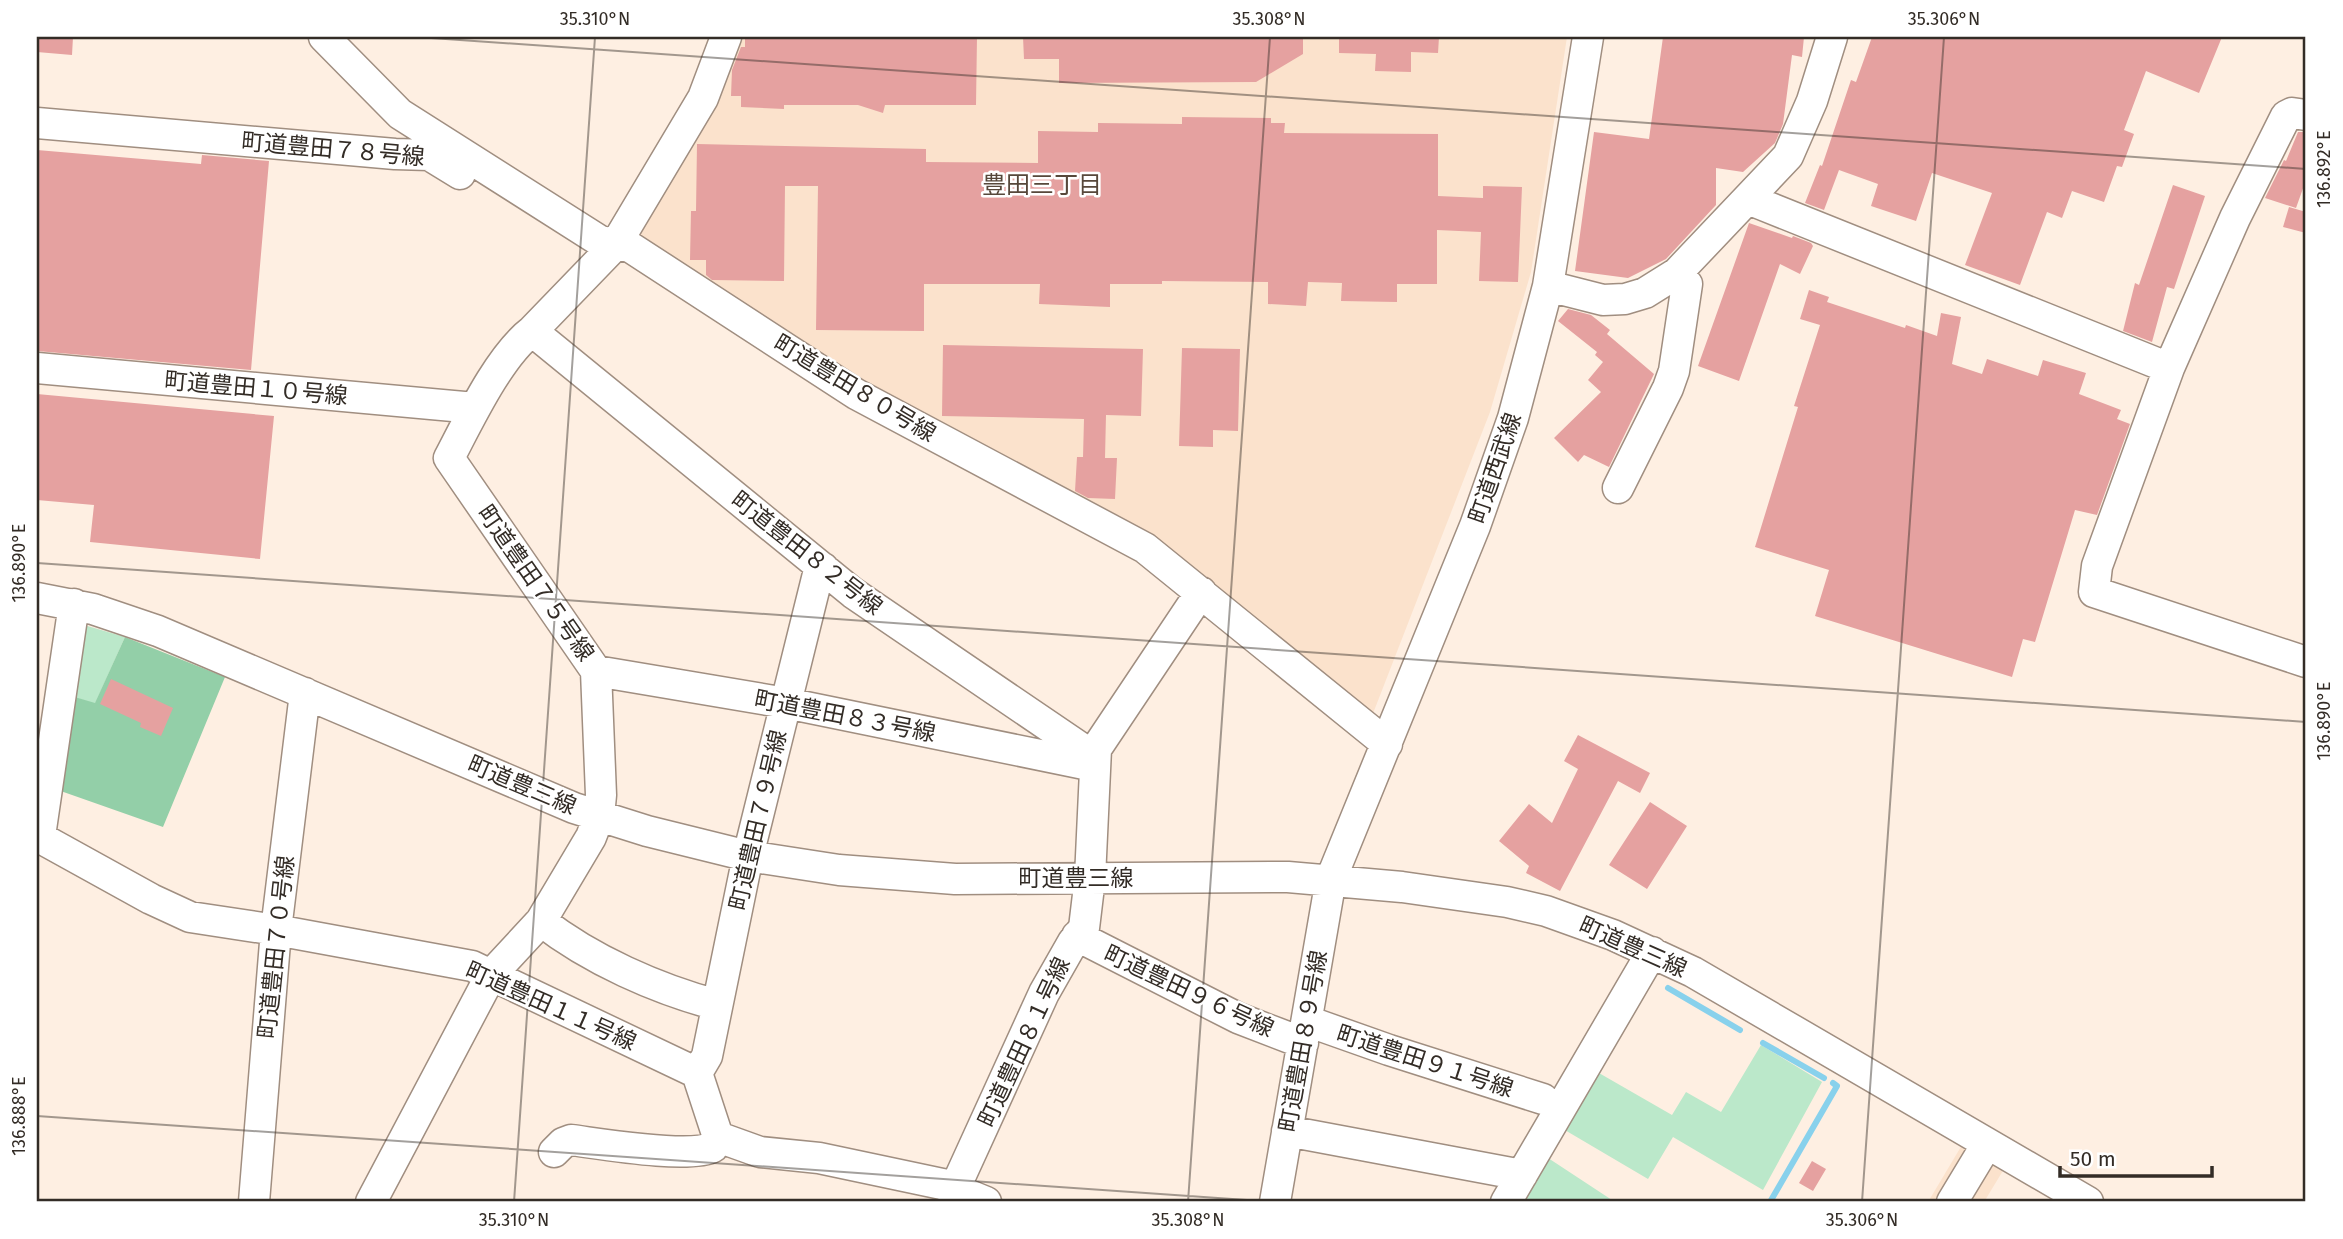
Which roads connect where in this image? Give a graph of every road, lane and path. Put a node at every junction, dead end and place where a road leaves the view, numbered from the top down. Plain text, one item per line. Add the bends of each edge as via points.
1 (324, 37) edge
2 (726, 37) edge
3 (1588, 37) edge
4 (1832, 37) edge
5 (37, 103) edge
6 (2306, 116) edge
7 (37, 123) edge
8 (426, 131) junction
9 (1748, 199) junction
10 (608, 253) junction
11 (1678, 273) junction
12 (1548, 286) junction
13 (532, 331) junction
14 (2169, 368) junction
15 (37, 369) edge
16 (475, 408) junction
17 (1618, 488) dead end
18 (823, 568) junction
19 (1201, 592) junction
20 (37, 598) edge
21 (74, 604) junction
22 (2306, 662) edge
23 (596, 671) junction
24 (305, 693) junction
25 (786, 704) junction
26 (1387, 744) junction
27 (1094, 761) junction
28 (599, 816) junction
29 (38, 836) edge
30 (748, 856) junction
31 (1090, 878) junction
32 (1331, 879) junction
33 (541, 921) junction
34 (276, 930) junction
35 (1077, 936) junction
36 (1652, 952) junction
37 (491, 975) junction
38 (717, 1005) junction
39 (1305, 1032) junction
40 (697, 1073) junction
41 (1543, 1099) dead end
42 (1287, 1131) junction
43 (718, 1137) junction
44 (1987, 1144) junction
45 (554, 1152) dead end
46 (1518, 1175) junction
47 (955, 1188) junction
48 (2054, 1194) edge
49 (254, 1202) edge
50 (371, 1202) edge
51 (986, 1202) edge
52 (1275, 1202) edge
53 (1506, 1202) edge
54 (1952, 1202) edge
55 (2088, 1202) edge

1 - 8 street, 町道豊田８０号線 via 400,114
2 - 10 street, 町道豊田７５号線 via 703,98
3 - 12 street, 町道西武線
4 - 9 street via 1788,156
5 - 8 street via 413,138
6 - 14 street via 2286,116
7 - 10 street, 町道豊田７８号線 via 429,155
8 - 10 street, 町道豊田８０号線 via 600,241
9 - 11 street
9 - 14 street
10 - 13 street, 町道豊田７５号線
10 - 19 street, 町道豊田８０号線 via 630,247 856,394 1130,538
11 - 12 street via 1625,299 1603,300
11 - 17 street via 1687,284 1674,371
12 - 26 street, 町道西武線 via 1513,418
13 - 16 street, 町道豊田７５号線 via 518,342
13 - 18 street, 町道豊田８２号線
14 - 22 street via 2097,566 2094,592
15 - 16 street, 町道豊田１０号線
16 - 23 street, 町道豊田７５号線 via 449,458
18 - 25 street, 町道豊田７９号線
18 - 27 street, 町道豊田８２号線
19 - 26 street, 町道豊田８０号線
19 - 27 street, 町道豊田８１号線 via 1096,749
20 - 21 street, 町道豊三線
21 - 24 street, 町道豊三線 via 158,631
21 - 29 street
23 - 25 street, 町道豊田８３号線
23 - 28 street, 町道豊田７５号線
24 - 28 street, 町道豊三線
24 - 34 street, 町道豊田７０号線
25 - 27 street, 町道豊田８３号線
25 - 30 street, 町道豊田７９号線
26 - 32 street, 町道西武線
27 - 31 street, 町道豊田８１号線
28 - 30 street, 町道豊三線
28 - 33 street, 町道豊田７５号線
29 - 34 street, 町道豊田１１号線 via 183,914
30 - 31 street, 町道豊三線 via 904,876
30 - 38 street, 町道豊田７９号線
31 - 32 street, 町道豊三線
31 - 35 street, 町道豊田８１号線 via 1084,928
32 - 36 street, 町道豊三線 via 1507,902 1546,911
32 - 39 street, 町道豊田８９号線
33 - 37 street, 町道豊田７５号線
33 - 38 street via 626,972
34 - 37 street, 町道豊田１１号線 via 472,966
34 - 49 street, 町道豊田７０号線
35 - 39 street, 町道豊田９６号線 via 1238,1018
35 - 47 street, 町道豊田８１号線 via 1044,993
36 - 44 street, 町道豊三線
36 - 46 street
37 - 40 street, 町道豊田１１号線
37 - 50 street, 町道豊田７５号線
38 - 40 street, 町道豊田７９号線 via 707,1056
39 - 41 street, 町道豊田９１号線 via 1389,1051
39 - 42 street, 町道豊田８９号線
40 - 43 street
42 - 46 street
42 - 52 street, 町道豊田８９号線
43 - 45 street via 713,1147 705,1150 650,1150 571,1140
43 - 47 street via 760,1152 866,1166
44 - 48 street, 町道豊三線
44 - 54 street
46 - 53 street
47 - 51 street
48 - 55 street, 町道豊三線

